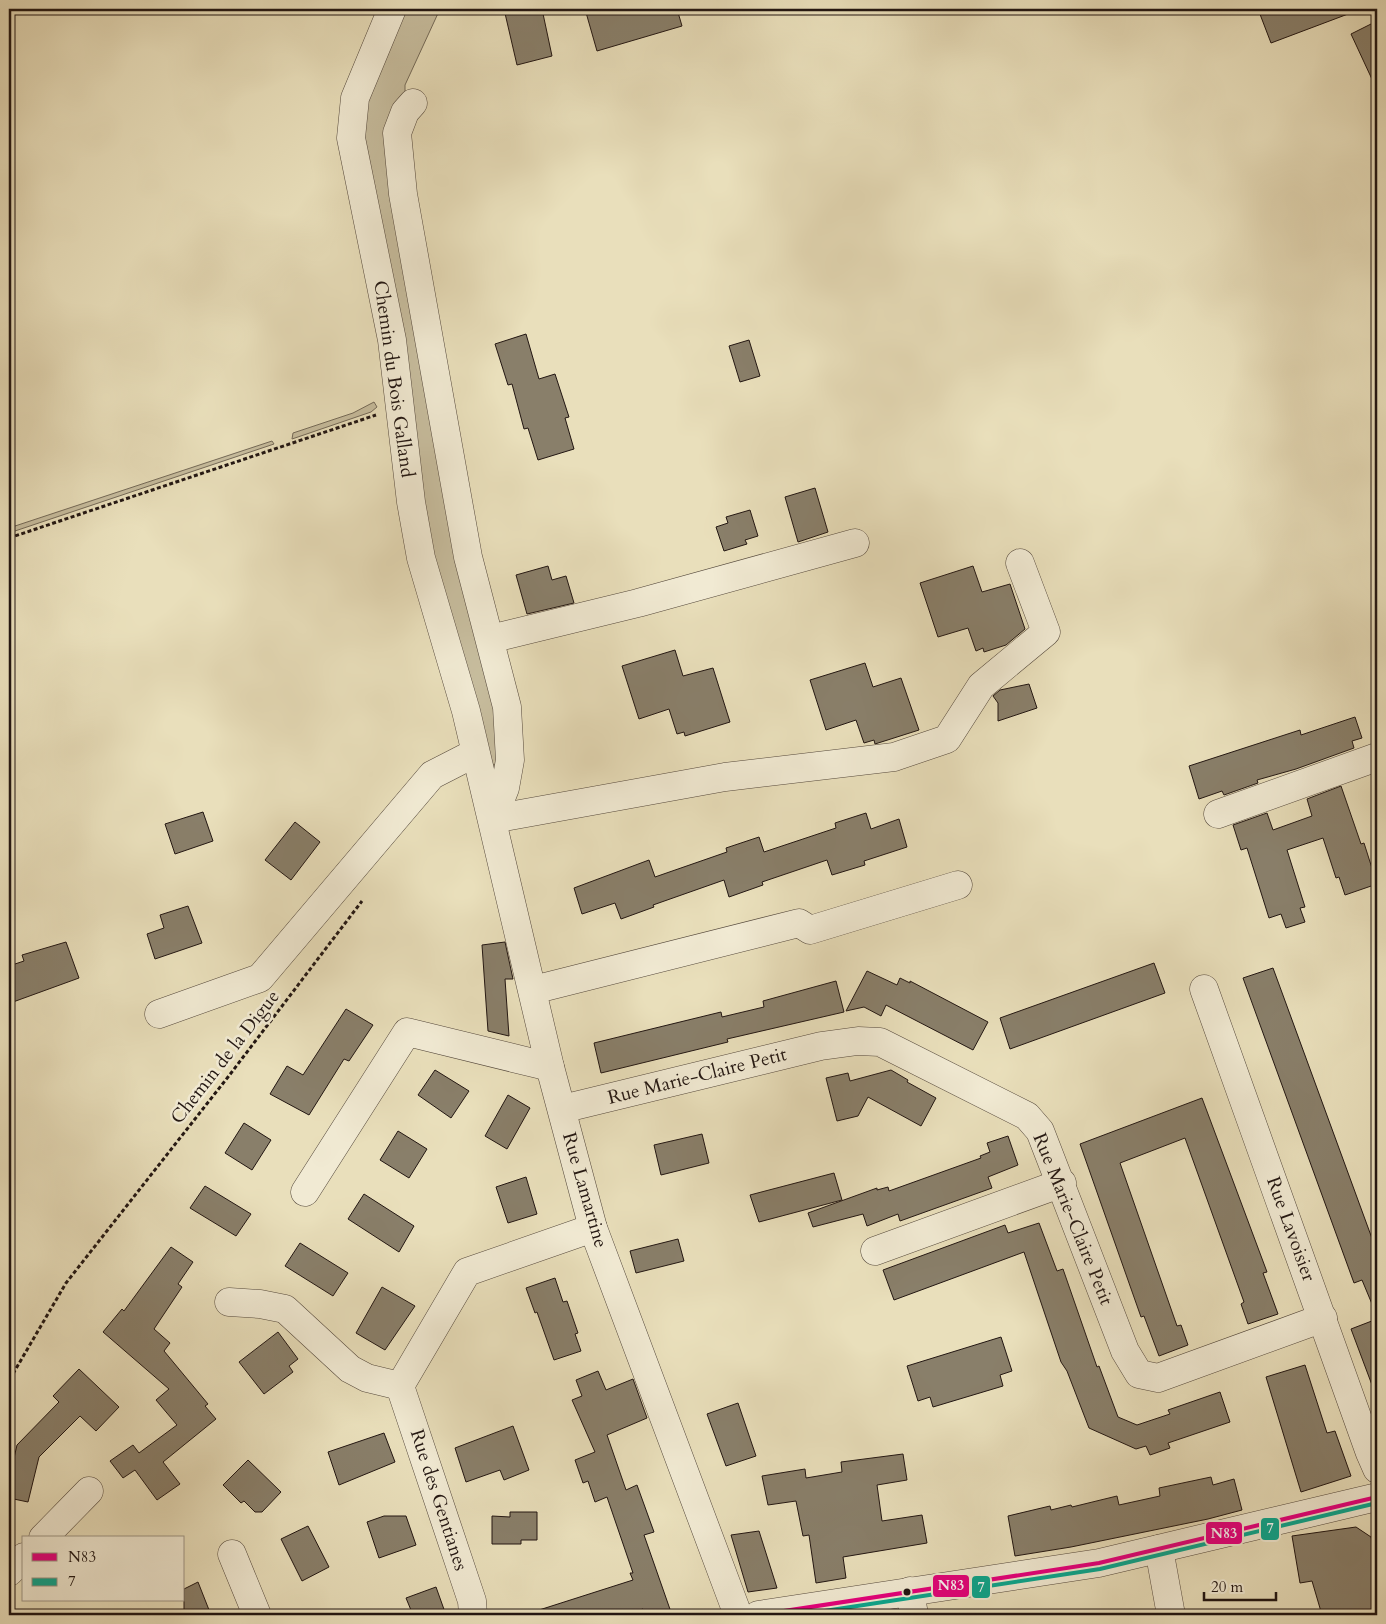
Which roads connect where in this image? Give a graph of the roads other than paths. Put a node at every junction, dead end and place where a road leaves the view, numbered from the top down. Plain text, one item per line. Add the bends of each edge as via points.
1 (392, 9) edge
2 (412, 103) dead end
3 (855, 543) dead end
4 (1020, 563) dead end
5 (490, 639) junction
6 (475, 753) junction
7 (1377, 757) edge
8 (1218, 814) dead end
9 (493, 819) junction
10 (958, 885) dead end
11 (1204, 989) dead end
12 (533, 990) junction
13 (159, 1014) dead end
14 (550, 1068) junction
15 (562, 1109) junction
16 (1062, 1183) junction
17 (305, 1192) dead end
18 (593, 1228) junction
19 (875, 1251) dead end
20 (229, 1302) dead end
21 (1323, 1318) junction
22 (400, 1386) junction
23 (1377, 1469) edge
24 (89, 1491) dead end
25 (1377, 1498) edge
26 (45, 1536) edge
27 (1159, 1549) junction
28 (232, 1554) dead end
29 (22, 1559) edge
30 (9, 1572) edge
31 (912, 1603) edge
32 (257, 1615) edge
33 (473, 1615) edge
34 (738, 1615) edge
35 (758, 1615) edge
36 (1171, 1615) edge

1 - 6 street, Chemin du Bois Galland via 355,98 351,138 380,278 419,549 451,655
2 - 5 street via 404,112 397,133 402,184 459,515
3 - 5 street via 638,603
4 - 9 street via 1046,632 981,686 947,739 894,757 725,777
5 - 9 street via 507,707 510,734 505,788
6 - 9 street, Rue Lamartine
6 - 13 street via 432,775 260,978
7 - 8 street
9 - 12 street, Rue Lamartine
10 - 12 street via 810,930 799,923
11 - 21 street, Rue Lavoisier
12 - 14 street, Rue Lamartine
14 - 15 street, Rue Lamartine
14 - 17 street via 407,1032
15 - 16 street, Rue Marie-Claire Petit via 821,1046 880,1042 1027,1116 1040,1131
15 - 18 street, Rue Lamartine
16 - 19 street
16 - 21 street, Rue Marie-Claire Petit via 1125,1352 1139,1374 1158,1378
18 - 22 street via 467,1272
18 - 34 street, Rue Lamartine
20 - 22 street via 285,1309 350,1369 367,1378
21 - 23 street, Rue Lavoisier
22 - 33 street, Rue des Gentianes via 472,1601
24 - 26 street
25 - 27 street
27 - 31 street
27 - 36 street
28 - 32 street
29 - 30 street
31 - 35 street

